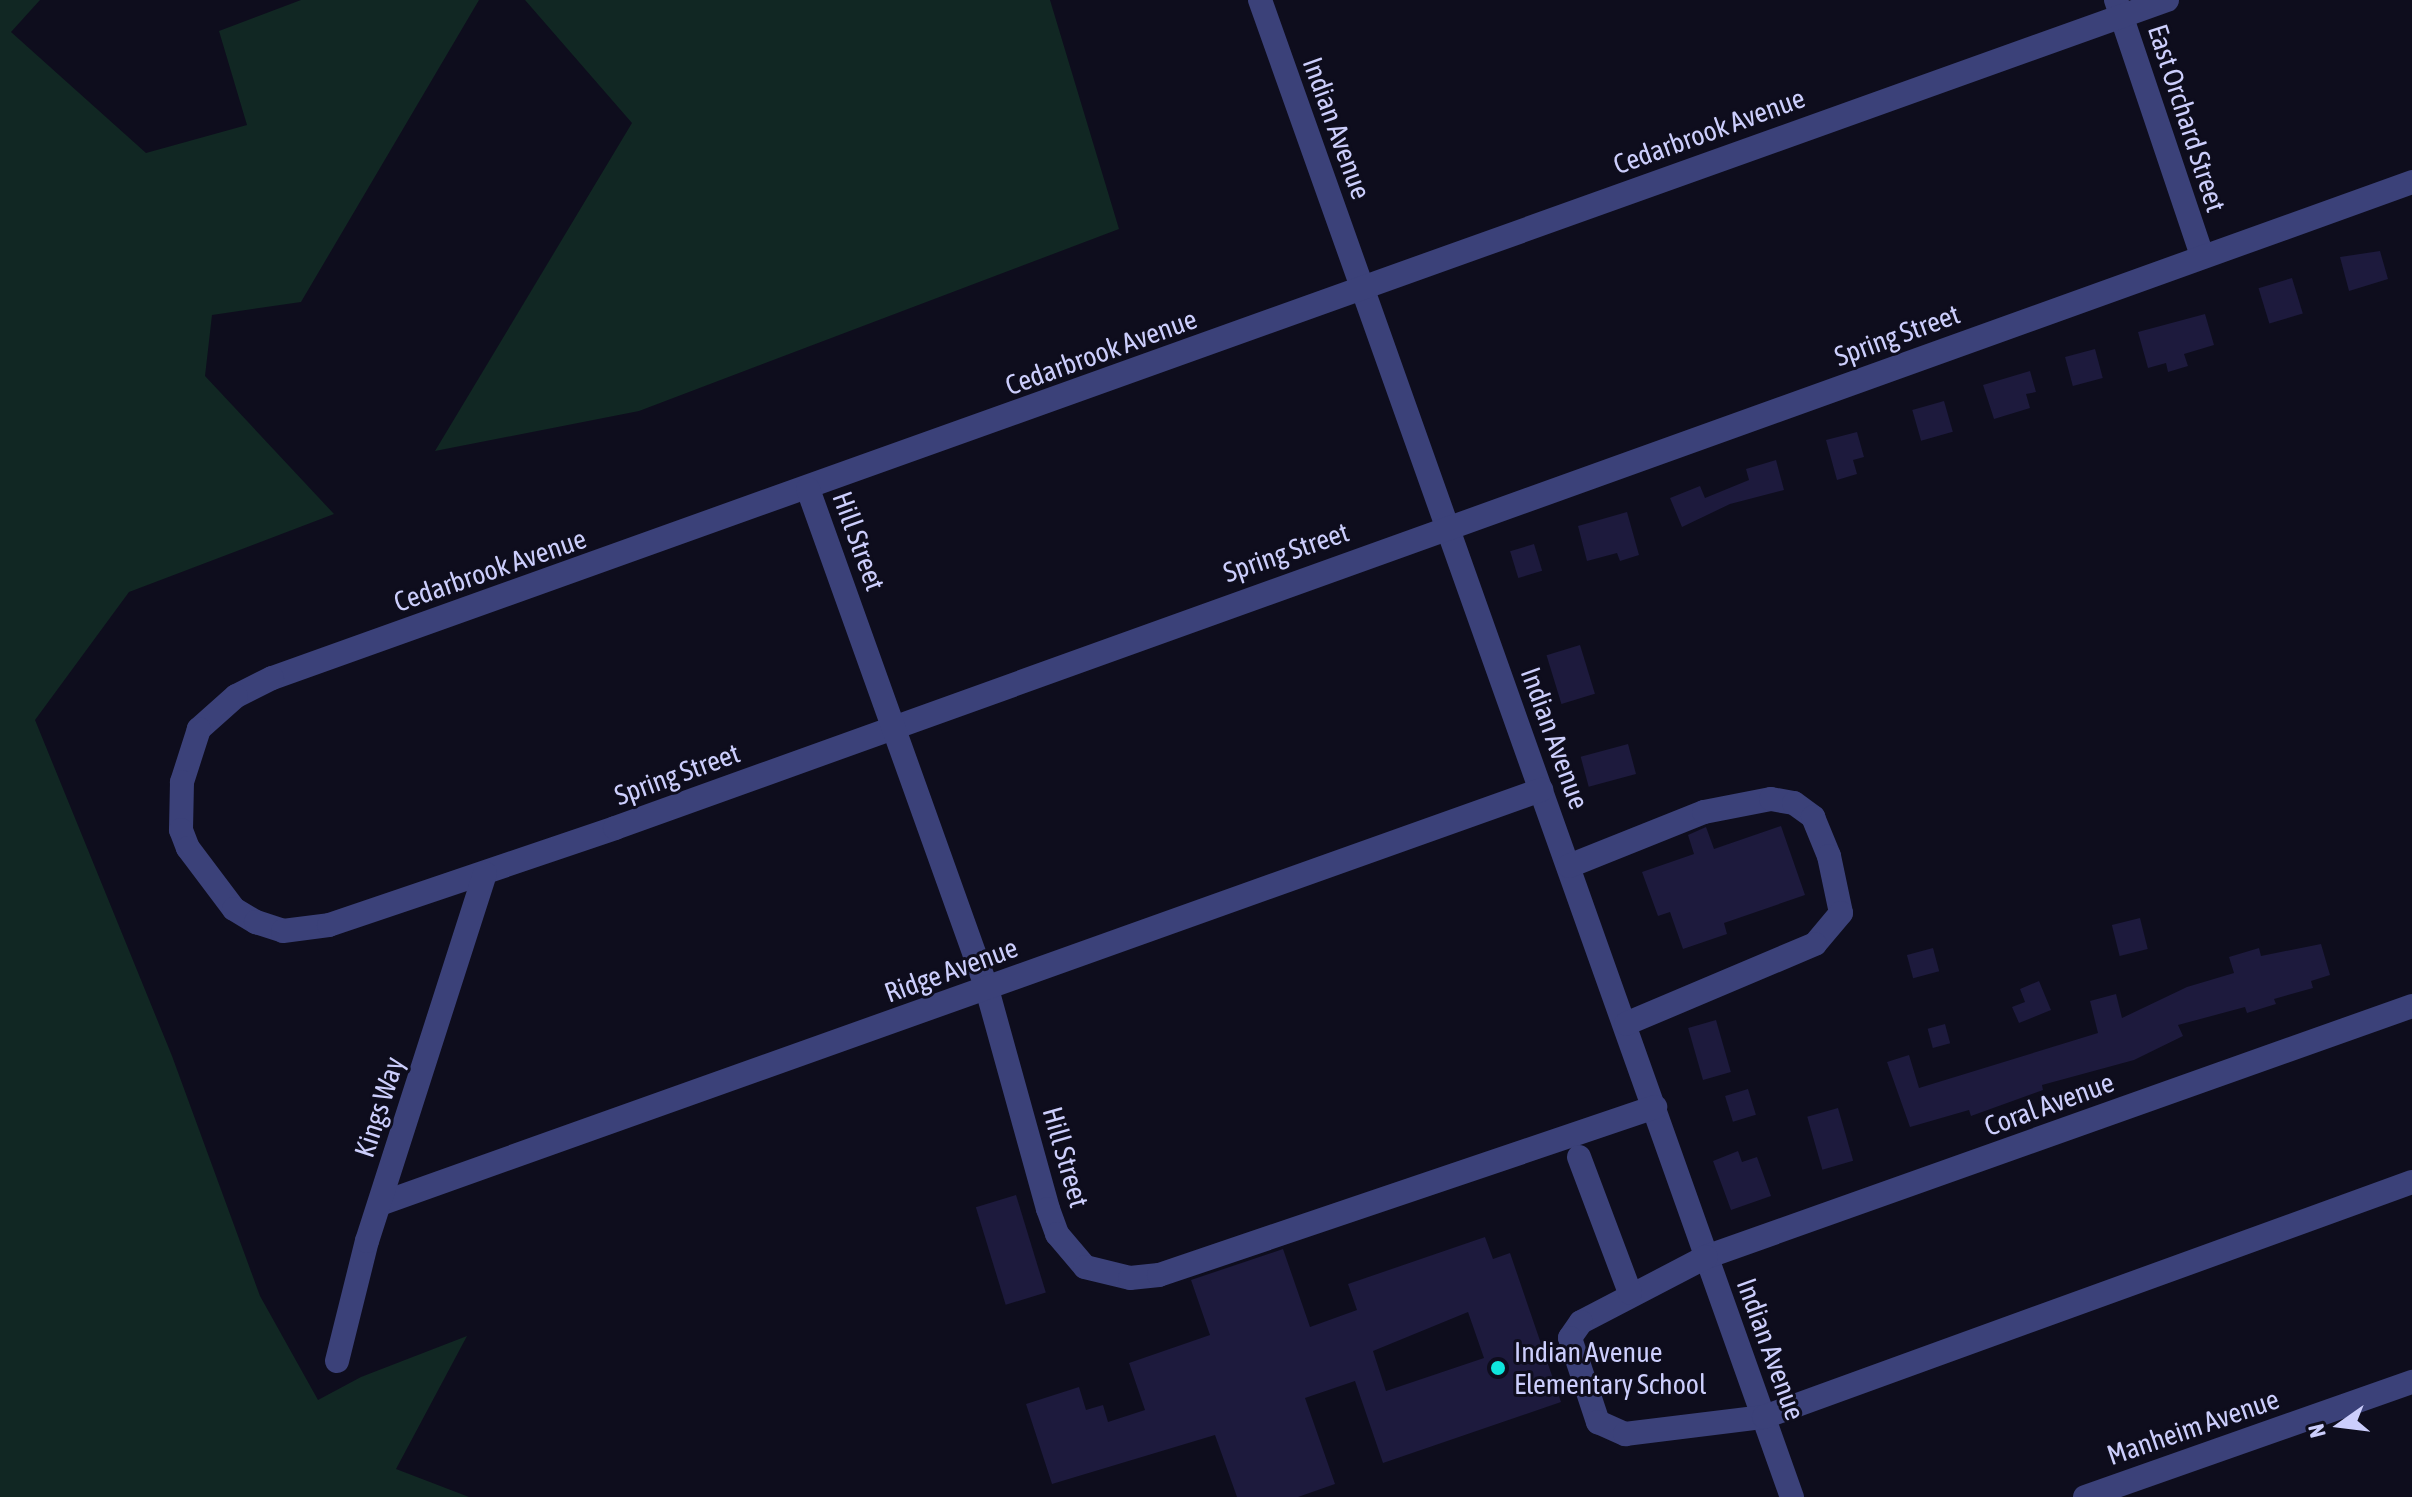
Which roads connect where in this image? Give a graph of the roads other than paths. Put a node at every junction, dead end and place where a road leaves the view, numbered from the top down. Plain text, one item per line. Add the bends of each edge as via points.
1 (1260, 0) edge
2 (2167, 0) edge
3 (2119, 8) edge
4 (2412, 182) edge
5 (2202, 255) junction
6 (1362, 289) junction
7 (808, 489) junction
8 (1447, 527) junction
9 (893, 726) junction
10 (1541, 790) junction
11 (198, 865) joint
12 (1569, 866) junction
13 (485, 873) junction
14 (987, 989) junction
15 (2412, 1006) edge
16 (1626, 1024) junction
17 (1655, 1107) junction
18 (1579, 1157) dead end
19 (2412, 1182) edge
20 (380, 1204) junction
21 (1706, 1257) junction
22 (1630, 1293) junction
23 (337, 1361) dead end
24 (2412, 1382) edge
25 (1764, 1417) junction
26 (1792, 1497) edge
27 (2085, 1497) edge

1 - 6 street, Indian Avenue
2 - 3 street, Cedarbrook Avenue
3 - 5 street, East Orchard Street
3 - 6 street, Cedarbrook Avenue
4 - 5 street, Spring Street
5 - 8 street, Spring Street
6 - 7 street, Cedarbrook Avenue
6 - 8 street, Indian Avenue
7 - 9 street, Hill Street
7 - 11 street, Cedarbrook Avenue via 272,678 236,696 199,729 187,758 181,830
8 - 9 street, Spring Street
8 - 10 street, Indian Avenue
9 - 13 street, Spring Street
9 - 14 street, Hill Street
10 - 12 street, Indian Avenue
10 - 14 street, Ridge Avenue
11 - 13 street, Spring Street via 234,909 283,931 329,925
12 - 16 street, Indian Avenue
12 - 16 street via 1704,812 1771,799 1794,803 1813,817 1829,856 1841,913 1815,944
13 - 20 street, Kings Way
14 - 17 street, Hill Street via 1057,1234 1085,1267 1106,1275 1159,1275
14 - 20 street, Ridge Avenue
15 - 21 street, Coral Avenue
16 - 17 street, Indian Avenue
17 - 21 street, Indian Avenue
18 - 22 street
19 - 25 street
20 - 23 street, Kings Way
21 - 22 street, Coral Avenue
21 - 25 street, Indian Avenue
22 - 25 street, Coral Avenue via 1581,1322 1570,1338 1598,1422 1625,1434
24 - 27 street, Manheim Avenue
25 - 26 street, Indian Avenue

